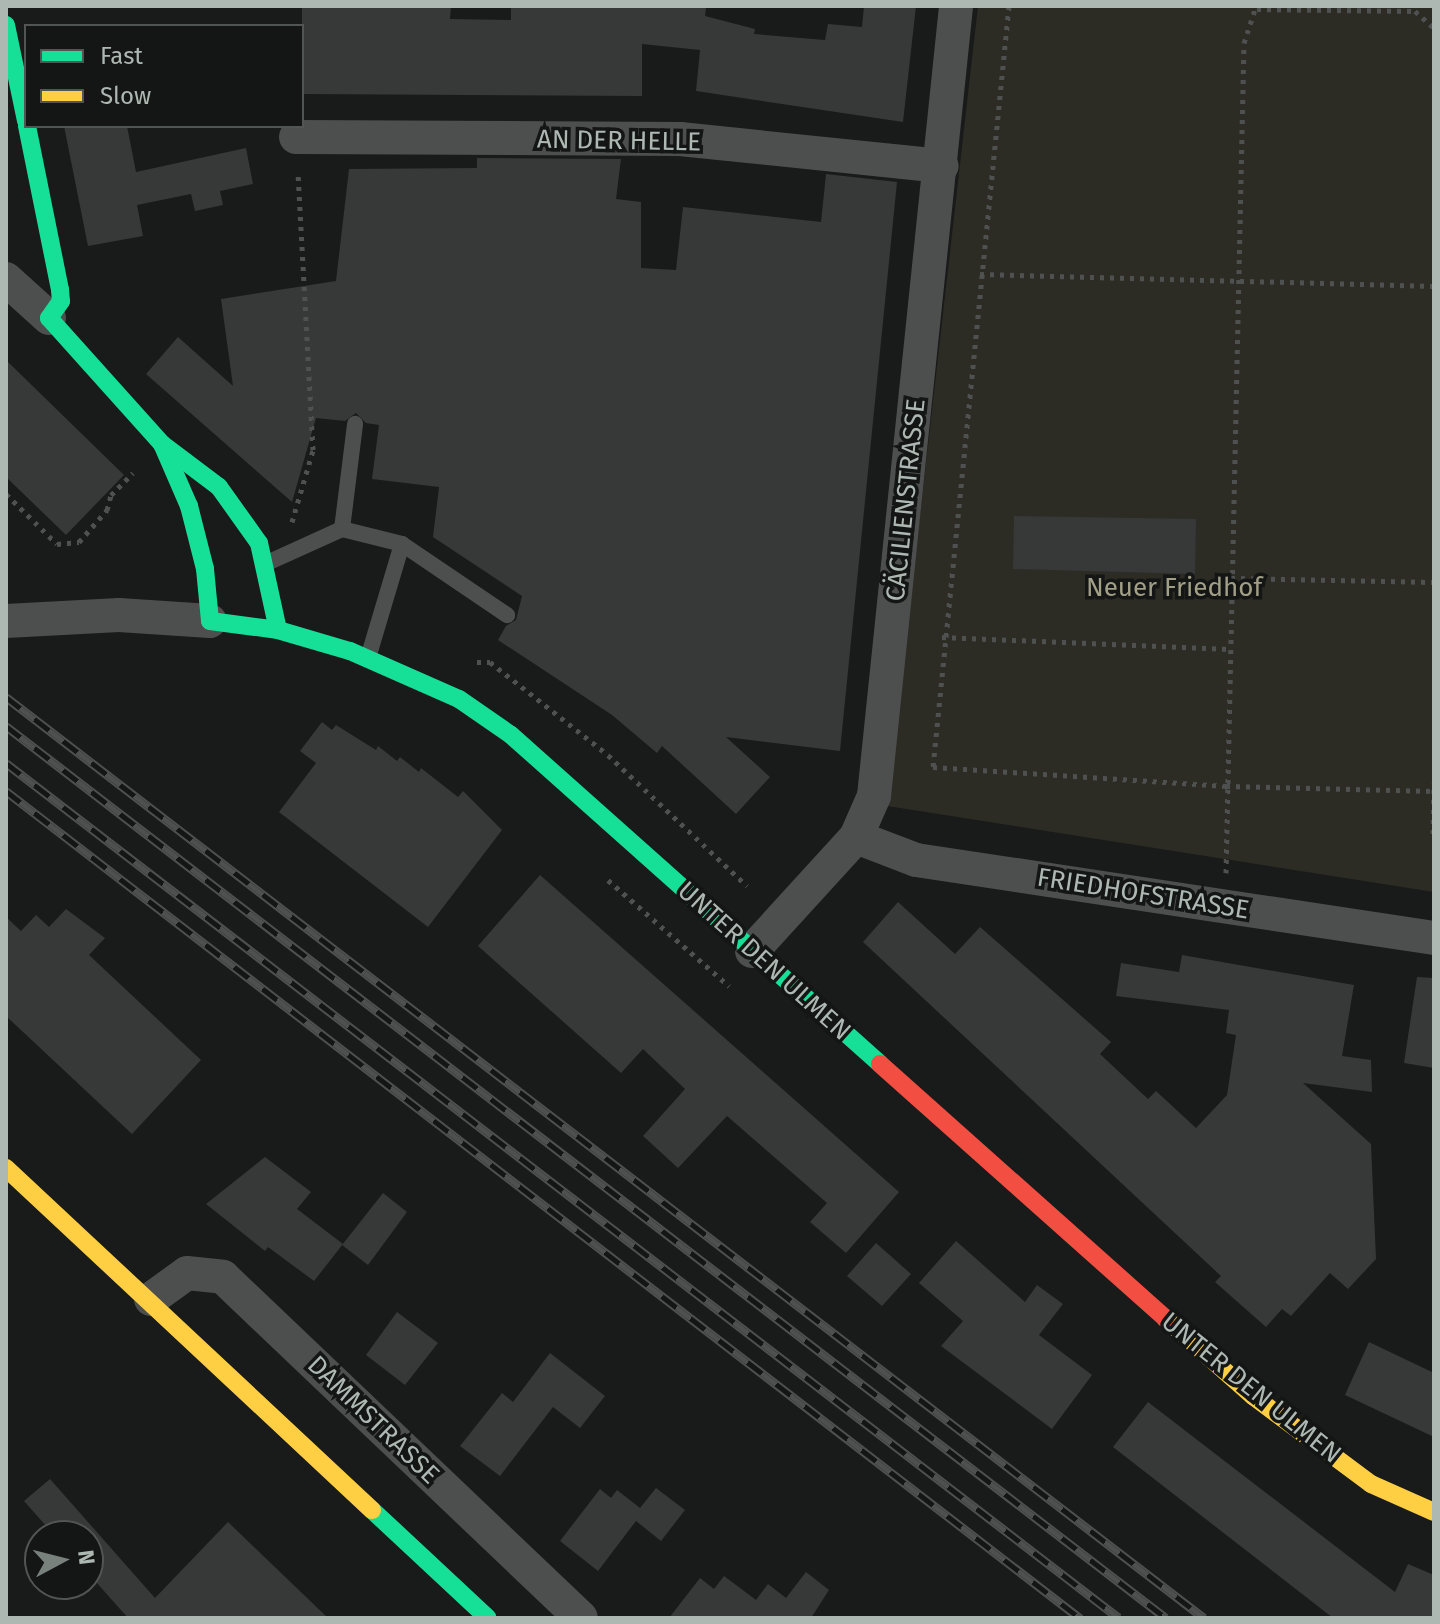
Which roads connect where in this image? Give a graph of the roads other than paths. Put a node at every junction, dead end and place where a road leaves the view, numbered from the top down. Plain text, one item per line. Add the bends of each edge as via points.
1 (956, 6) edge
2 (6, 25) edge
3 (20, 120) edge
4 (296, 137) road end
5 (942, 166) junction
6 (6, 279) edge
7 (49, 318) junction
8 (355, 424) dead end
9 (162, 444) junction
10 (342, 529) junction
11 (402, 544) junction
12 (264, 565) junction
13 (507, 615) dead end
14 (6, 621) edge
15 (210, 621) junction
16 (278, 630) junction
17 (368, 658) junction
18 (856, 837) junction
19 (1434, 938) edge
20 (752, 951) junction
21 (6, 1168) edge
22 (151, 1299) junction
23 (1434, 1512) edge
24 (488, 1618) edge
25 (581, 1618) edge

1 - 5 street, CÄCILIENSTRASSE
2 - 3 main road
3 - 7 main road via 60,290 61,301
4 - 5 street, AN DER HELLE via 680,139
5 - 18 street, CÄCILIENSTRASSE via 874,796
6 - 7 street
7 - 9 main road
8 - 10 lane
9 - 12 main road via 219,487 259,543
9 - 15 main road via 189,506 207,581
10 - 11 lane
10 - 12 lane
11 - 13 lane
11 - 17 lane
12 - 16 main road
14 - 15 street, UNTER DEN ULMEN via 119,615
15 - 16 main road, UNTER DEN ULMEN
16 - 17 main road, UNTER DEN ULMEN
17 - 20 main road, UNTER DEN ULMEN via 459,699 511,735
18 - 19 street, FRIEDHOFSTRASSE via 916,860
18 - 20 street, CÄCILIENSTRASSE
20 - 23 main road, UNTER DEN ULMEN via 1253,1396 1371,1484
21 - 22 main road
22 - 24 main road
22 - 25 street, DAMMSTRASSE via 187,1273 223,1277

